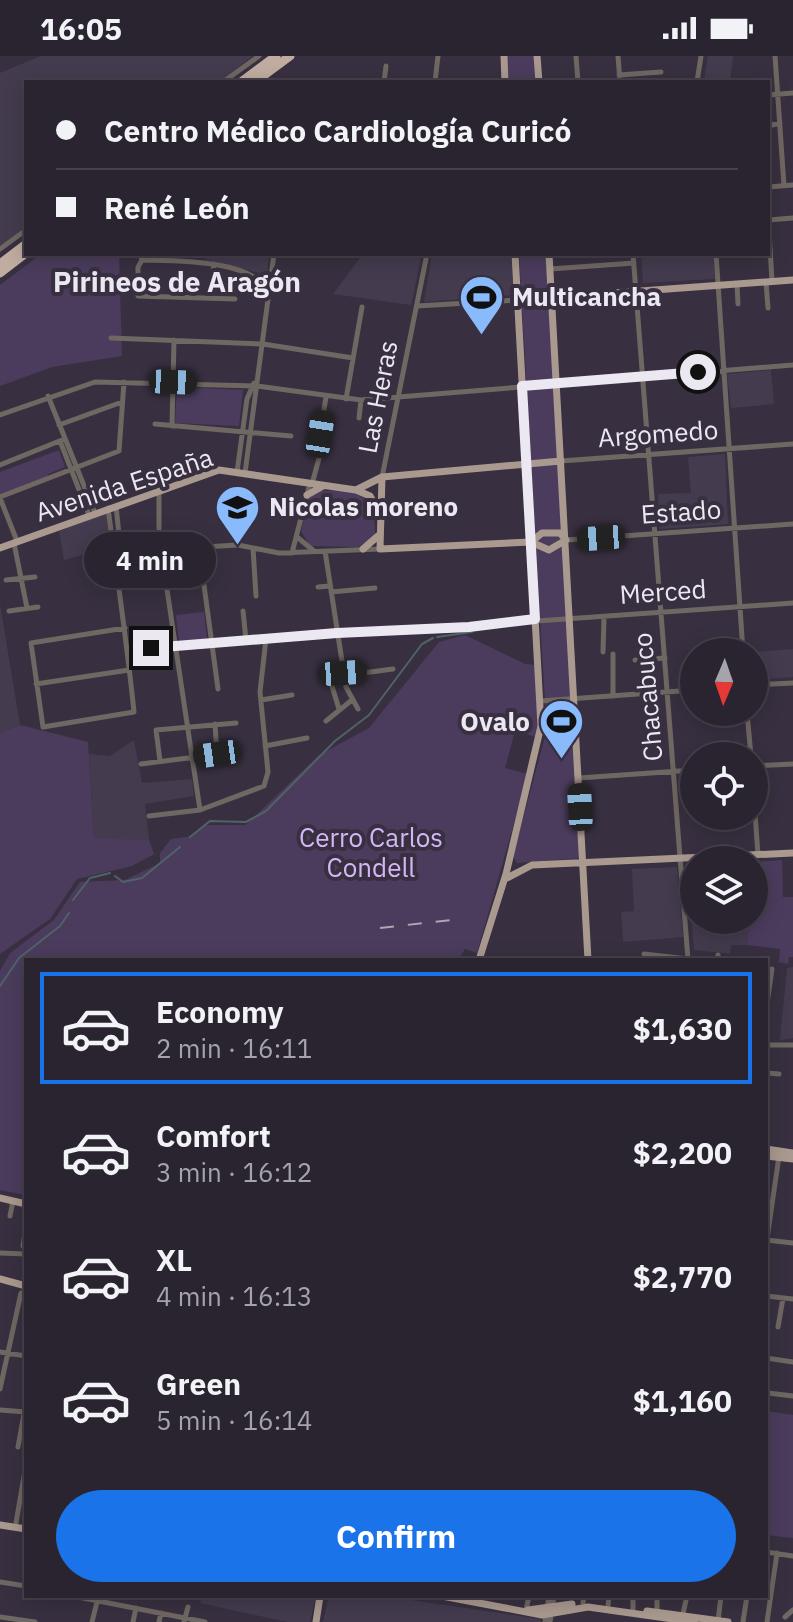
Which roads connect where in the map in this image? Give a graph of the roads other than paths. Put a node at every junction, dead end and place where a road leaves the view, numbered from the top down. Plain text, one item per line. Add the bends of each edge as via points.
1 (259, 56) edge
2 (276, 56) edge
3 (290, 56) edge
4 (438, 56) edge
5 (504, 56) edge
6 (537, 56) edge
7 (576, 56) edge
8 (618, 56) edge
9 (701, 56) edge
10 (775, 56) edge
11 (386, 66) dead end
12 (661, 72) dead end
13 (620, 79) edge
14 (226, 80) edge
15 (244, 80) edge
16 (258, 80) edge
17 (384, 80) edge
18 (435, 80) edge
19 (505, 80) edge
20 (539, 80) edge
21 (578, 80) edge
22 (697, 80) edge
23 (793, 93) edge
24 (778, 94) junction
25 (770, 95) edge
26 (780, 123) junction
27 (770, 126) edge
28 (793, 185) edge
29 (784, 186) junction
30 (770, 187) edge
31 (793, 218) edge
32 (770, 220) edge
33 (24, 231) edge
34 (24, 246) edge
35 (0, 249) edge
36 (24, 255) edge
37 (274, 256) edge
38 (427, 256) edge
39 (515, 256) edge
40 (549, 256) edge
41 (633, 256) edge
42 (716, 256) edge
43 (769, 256) edge
44 (141, 257) edge
45 (634, 263) junction
46 (0, 264) edge
47 (214, 264) junction
48 (550, 269) junction
49 (0, 273) edge
50 (793, 280) edge
51 (769, 282) junction
52 (737, 284) junction
53 (718, 285) junction
54 (636, 291) junction
55 (270, 294) junction
56 (210, 298) junction
57 (552, 298) junction
58 (235, 299) dead end
59 (517, 300) junction
60 (738, 304) dead end
61 (417, 306) junction
62 (362, 307) dead end
63 (768, 308) dead end
64 (111, 338) dead end
65 (174, 340) junction
66 (263, 344) junction
67 (353, 358) junction
68 (793, 365) edge
69 (722, 370) junction
70 (643, 376) junction
71 (124, 382) junction
72 (173, 382) junction
73 (255, 383) junction
74 (557, 383) junction
75 (522, 386) junction
76 (48, 396) junction
77 (397, 396) junction
78 (326, 397) junction
79 (346, 399) junction
80 (361, 400) junction
81 (123, 402) junction
82 (0, 415) edge
83 (359, 418) dead end
84 (155, 424) dead end
85 (59, 425) junction
86 (172, 426) junction
87 (244, 430) junction
88 (251, 431) junction
89 (320, 434) dead end
90 (291, 436) dead end
91 (62, 440) junction
92 (793, 444) edge
93 (728, 449) junction
94 (321, 451) dead end
95 (649, 455) junction
96 (561, 461) junction
97 (527, 464) junction
98 (0, 465) edge
99 (74, 469) junction
100 (241, 472) junction
101 (382, 477) junction
102 (311, 483) junction
103 (325, 486) junction
104 (159, 490) junction
105 (356, 490) junction
106 (307, 495) junction
107 (0, 498) edge
108 (112, 507) junction
109 (379, 511) junction
110 (92, 514) junction
111 (793, 524) edge
112 (733, 528) junction
113 (655, 534) junction
114 (297, 536) junction
115 (378, 536) junction
116 (566, 540) junction
117 (16, 542) junction
118 (531, 542) junction
119 (0, 548) edge
120 (199, 548) junction
121 (253, 548) junction
122 (363, 549) junction
123 (380, 549) junction
124 (161, 550) junction
125 (315, 551) junction
126 (325, 551) junction
127 (117, 552) junction
128 (292, 553) junction
129 (35, 577) dead end
130 (22, 579) junction
131 (6, 580) dead end
132 (318, 587) dead end
133 (375, 588) dead end
134 (330, 589) junction
135 (256, 596) dead end
136 (793, 603) edge
137 (38, 607) dead end
138 (739, 607) junction
139 (27, 608) junction
140 (9, 611) dead end
141 (243, 611) dead end
142 (661, 613) junction
143 (604, 617) junction
144 (535, 619) junction
145 (570, 619) junction
146 (125, 628) junction
147 (337, 633) junction
148 (742, 638) edge
149 (266, 639) junction
150 (246, 640) junction
151 (211, 643) junction
152 (175, 646) junction
153 (127, 650) junction
154 (603, 652) dead end
155 (613, 654) dead end
156 (665, 658) junction
157 (635, 660) dead end
158 (393, 669) dead end
159 (129, 670) junction
160 (343, 673) junction
161 (793, 683) edge
162 (36, 684) junction
163 (768, 684) edge
164 (218, 689) dead end
165 (680, 691) edge
166 (668, 692) junction
167 (292, 695) dead end
168 (613, 696) junction
169 (574, 698) junction
170 (261, 700) junction
171 (352, 700) junction
172 (540, 701) junction
173 (339, 709) junction
174 (358, 709) dead end
175 (326, 721) dead end
176 (236, 723) dead end
177 (215, 724) junction
178 (187, 726) junction
179 (307, 738) dead end
180 (265, 746) junction
181 (227, 753) dead end
182 (217, 754) junction
183 (192, 758) junction
184 (160, 761) junction
185 (141, 764) dead end
186 (793, 764) edge
187 (768, 765) edge
188 (680, 771) edge
189 (674, 772) junction
190 (579, 778) junction
191 (200, 810) junction
192 (149, 816) dead end
193 (680, 847) edge
194 (793, 853) edge
195 (768, 854) edge
196 (511, 855) junction
197 (680, 859) edge
198 (583, 864) junction
199 (517, 870) junction
200 (503, 880) junction
201 (687, 934) edge
202 (644, 954) dead end
203 (480, 958) edge
204 (588, 958) edge
205 (679, 958) edge
206 (688, 958) edge
207 (772, 969) dead end
208 (768, 982) edge
209 (768, 1045) edge
210 (793, 1045) edge
211 (768, 1073) edge
212 (779, 1074) dead end
213 (768, 1150) edge
214 (779, 1154) junction
215 (768, 1156) edge
216 (793, 1156) edge
217 (0, 1198) edge
218 (13, 1201) junction
219 (24, 1204) edge
220 (10, 1216) dead end
221 (768, 1227) edge
222 (24, 1240) edge
223 (768, 1240) edge
224 (793, 1243) edge
225 (23, 1246) dead end
226 (0, 1253) edge
227 (24, 1254) edge
228 (0, 1279) edge
229 (23, 1289) edge
230 (768, 1296) edge
231 (783, 1298) junction
232 (793, 1299) edge
233 (778, 1327) dead end
234 (3, 1352) edge
235 (24, 1356) edge
236 (768, 1358) edge
237 (793, 1362) edge
238 (0, 1389) edge
239 (768, 1393) edge
240 (793, 1396) edge
241 (0, 1410) edge
242 (24, 1412) edge
243 (24, 1417) edge
244 (18, 1447) dead end
245 (24, 1477) edge
246 (0, 1522) edge
247 (16, 1523) junction
248 (24, 1526) edge
249 (24, 1527) edge
250 (768, 1552) edge
251 (777, 1553) junction
252 (793, 1556) edge
253 (0, 1582) edge
254 (24, 1586) edge
255 (322, 1598) edge
256 (470, 1598) edge
257 (529, 1598) edge
258 (609, 1598) edge
259 (633, 1598) edge
260 (686, 1598) edge
261 (721, 1598) edge
262 (747, 1598) edge
263 (583, 1599) edge
264 (99, 1600) edge
265 (498, 1600) edge
266 (608, 1606) junction
267 (188, 1607) dead end
268 (136, 1608) junction
269 (633, 1609) junction
270 (526, 1610) junction
271 (793, 1610) edge
272 (161, 1613) junction
273 (549, 1615) edge
274 (0, 1617) edge
275 (653, 1617) edge
276 (785, 1617) dead end
277 (681, 1619) edge
278 (185, 1620) edge
279 (316, 1621) edge
280 (718, 1621) edge
281 (35, 1622) edge
282 (92, 1622) edge
283 (133, 1622) edge
284 (159, 1622) edge
285 (205, 1622) edge
286 (694, 1622) edge
287 (728, 1622) edge
288 (743, 1622) edge
289 (767, 1622) edge

1 - 14 street
2 - 15 highway
3 - 16 highway
4 - 18 street
5 - 19 main road
6 - 20 main road
7 - 21 street
8 - 13 street
9 - 22 street
10 - 24 street
11 - 17 street
12 - 13 street
23 - 24 street
24 - 25 street
24 - 26 street
26 - 27 street
26 - 29 street
28 - 29 street
29 - 30 street
31 - 32 street
33 - 35 street
34 - 46 highway
36 - 49 highway
37 - 55 street
38 - 61 street, Las Heras
39 - 59 main road
40 - 48 main road
41 - 45 street, Chacabuco
42 - 53 street
43 - 51 street
44 - 47 street
44 - 56 street via 138,296
45 - 48 street
45 - 54 street, Chacabuco
47 - 55 street via 256,277
47 - 56 street
48 - 57 main road
50 - 51 main road
51 - 52 main road
51 - 63 street
52 - 53 main road
52 - 60 street
53 - 54 main road
53 - 69 street
54 - 57 main road
54 - 70 street, Chacabuco
55 - 66 street
56 - 58 street
57 - 59 main road
57 - 74 main road
59 - 61 street
59 - 75 main road
61 - 77 street, Las Heras
62 - 67 street
64 - 65 street
65 - 66 street
65 - 72 street
66 - 67 street
66 - 73 street
67 - 79 street
68 - 69 street
69 - 70 street
69 - 93 street
70 - 74 street
70 - 95 street, Chacabuco
71 - 72 street
71 - 76 street via 90,382
71 - 81 street
72 - 73 street
72 - 86 street
73 - 78 street
73 - 87 street
73 - 88 street
74 - 75 street
74 - 96 main road
75 - 77 street
75 - 97 main road
76 - 82 street
76 - 85 street
77 - 80 street
77 - 101 street, Las Heras
78 - 79 street
78 - 89 street
79 - 80 street
80 - 83 street
81 - 85 street
81 - 99 street via 119,451
84 - 86 street
85 - 91 street
86 - 87 street
87 - 88 street
87 - 100 street
88 - 90 street
88 - 100 street
91 - 98 street
91 - 99 street
92 - 93 street, Argomedo
93 - 95 street, Argomedo
93 - 112 street
94 - 102 street
95 - 96 street, Argomedo
95 - 113 street, Chacabuco
96 - 97 main road, Argomedo
96 - 116 main road
97 - 101 main road, Argomedo
97 - 118 main road
99 - 107 street
99 - 110 street
100 - 102 main road, Avenida España
100 - 104 main road, Avenida España via 219,470
101 - 105 main road
101 - 109 main road, Las Heras
102 - 103 main road, Avenida España
102 - 106 street
103 - 105 main road, Avenida España
103 - 106 main road
104 - 108 main road, Avenida España
104 - 124 street
105 - 109 main road via 370,496
106 - 114 street
107 - 117 street
108 - 110 main road, Avenida España
108 - 127 street
109 - 115 main road, Las Heras
110 - 117 main road, Avenida España
111 - 112 street, Estado
112 - 113 street, Estado
112 - 138 street
113 - 116 street, Estado
113 - 142 street, Chacabuco
114 - 125 street
114 - 128 street
115 - 122 main road
115 - 123 main road, Las Heras
116 - 118 main road via 549,550
116 - 118 main road, Estado via 549,532
116 - 145 main road
117 - 119 main road, Avenida España
117 - 130 street
118 - 123 main road
118 - 144 main road
120 - 121 street
120 - 124 street
120 - 151 street
121 - 128 street
121 - 135 street
122 - 123 street
122 - 126 street
124 - 127 street
124 - 152 street
125 - 126 street
125 - 128 street
126 - 134 street
127 - 146 street
129 - 130 street
130 - 131 street
130 - 139 street
132 - 134 street
133 - 134 street
134 - 147 street
136 - 138 street, Merced
137 - 139 street
138 - 142 street, Merced
138 - 148 street
139 - 140 street
141 - 150 street
142 - 143 street, Merced
142 - 156 street, Chacabuco
143 - 145 street, Merced
143 - 154 street
144 - 145 street, Merced
144 - 147 street, Merced
144 - 172 main road
145 - 169 main road
146 - 153 street
146 - 162 street via 31,643
147 - 149 street, Merced
147 - 160 street
149 - 150 street, Merced
149 - 170 street
150 - 151 street, Merced
151 - 152 street, Merced
151 - 164 street
152 - 153 street, Merced
152 - 178 street
153 - 159 street
155 - 168 street
156 - 157 street
156 - 166 street, Chacabuco
158 - 160 street
159 - 162 street
159 - 162 street via 134,712 43,727
160 - 171 street
160 - 173 street via 331,680
161 - 163 street
165 - 166 street
166 - 168 street
166 - 189 street, Chacabuco
167 - 170 street
168 - 169 street
169 - 172 street
169 - 190 main road
170 - 180 street
171 - 173 street
171 - 174 street
172 - 196 main road via 540,740
173 - 175 street
176 - 177 street
177 - 178 street
177 - 182 street
178 - 183 street
178 - 184 street via 156,730
179 - 180 street
180 - 191 street via 268,776 262,788
181 - 182 street
182 - 183 street
183 - 184 street
183 - 191 street
184 - 185 street
186 - 187 street
188 - 189 street
189 - 190 street
189 - 193 street, Chacabuco
190 - 198 main road
191 - 192 street
194 - 195 main road
196 - 199 main road
196 - 200 main road
197 - 198 main road
198 - 199 main road
198 - 204 main road
199 - 200 main road
200 - 203 main road
201 - 206 street, Chacabuco
202 - 205 street
207 - 208 street
209 - 210 street
211 - 212 street
213 - 214 main road
214 - 215 main road
214 - 216 main road
214 - 221 street
217 - 218 main road
218 - 219 main road
218 - 220 street
222 - 225 street
223 - 224 street
226 - 227 street
228 - 229 main road
229 - 234 street
230 - 231 street
231 - 232 street
231 - 233 street
234 - 235 street
234 - 238 street
236 - 237 street
239 - 240 street
241 - 242 street
243 - 244 street
245 - 247 street
246 - 247 main road
246 - 249 main road
247 - 248 main road
250 - 251 street
251 - 252 street
251 - 289 street
253 - 254 street
255 - 279 main road
256 - 265 main road
257 - 270 street
258 - 266 street
259 - 269 street
260 - 277 street
261 - 280 street
262 - 288 street
263 - 266 main road
263 - 273 main road
264 - 268 street
264 - 282 street
265 - 270 main road
266 - 269 main road
267 - 278 street
268 - 272 street
268 - 283 street
269 - 275 main road
270 - 273 main road
271 - 276 street
272 - 278 street
272 - 284 street
273 - 275 main road via 583,1607
274 - 281 street
275 - 277 main road
277 - 280 main road
277 - 286 main road
278 - 285 street
280 - 287 main road

